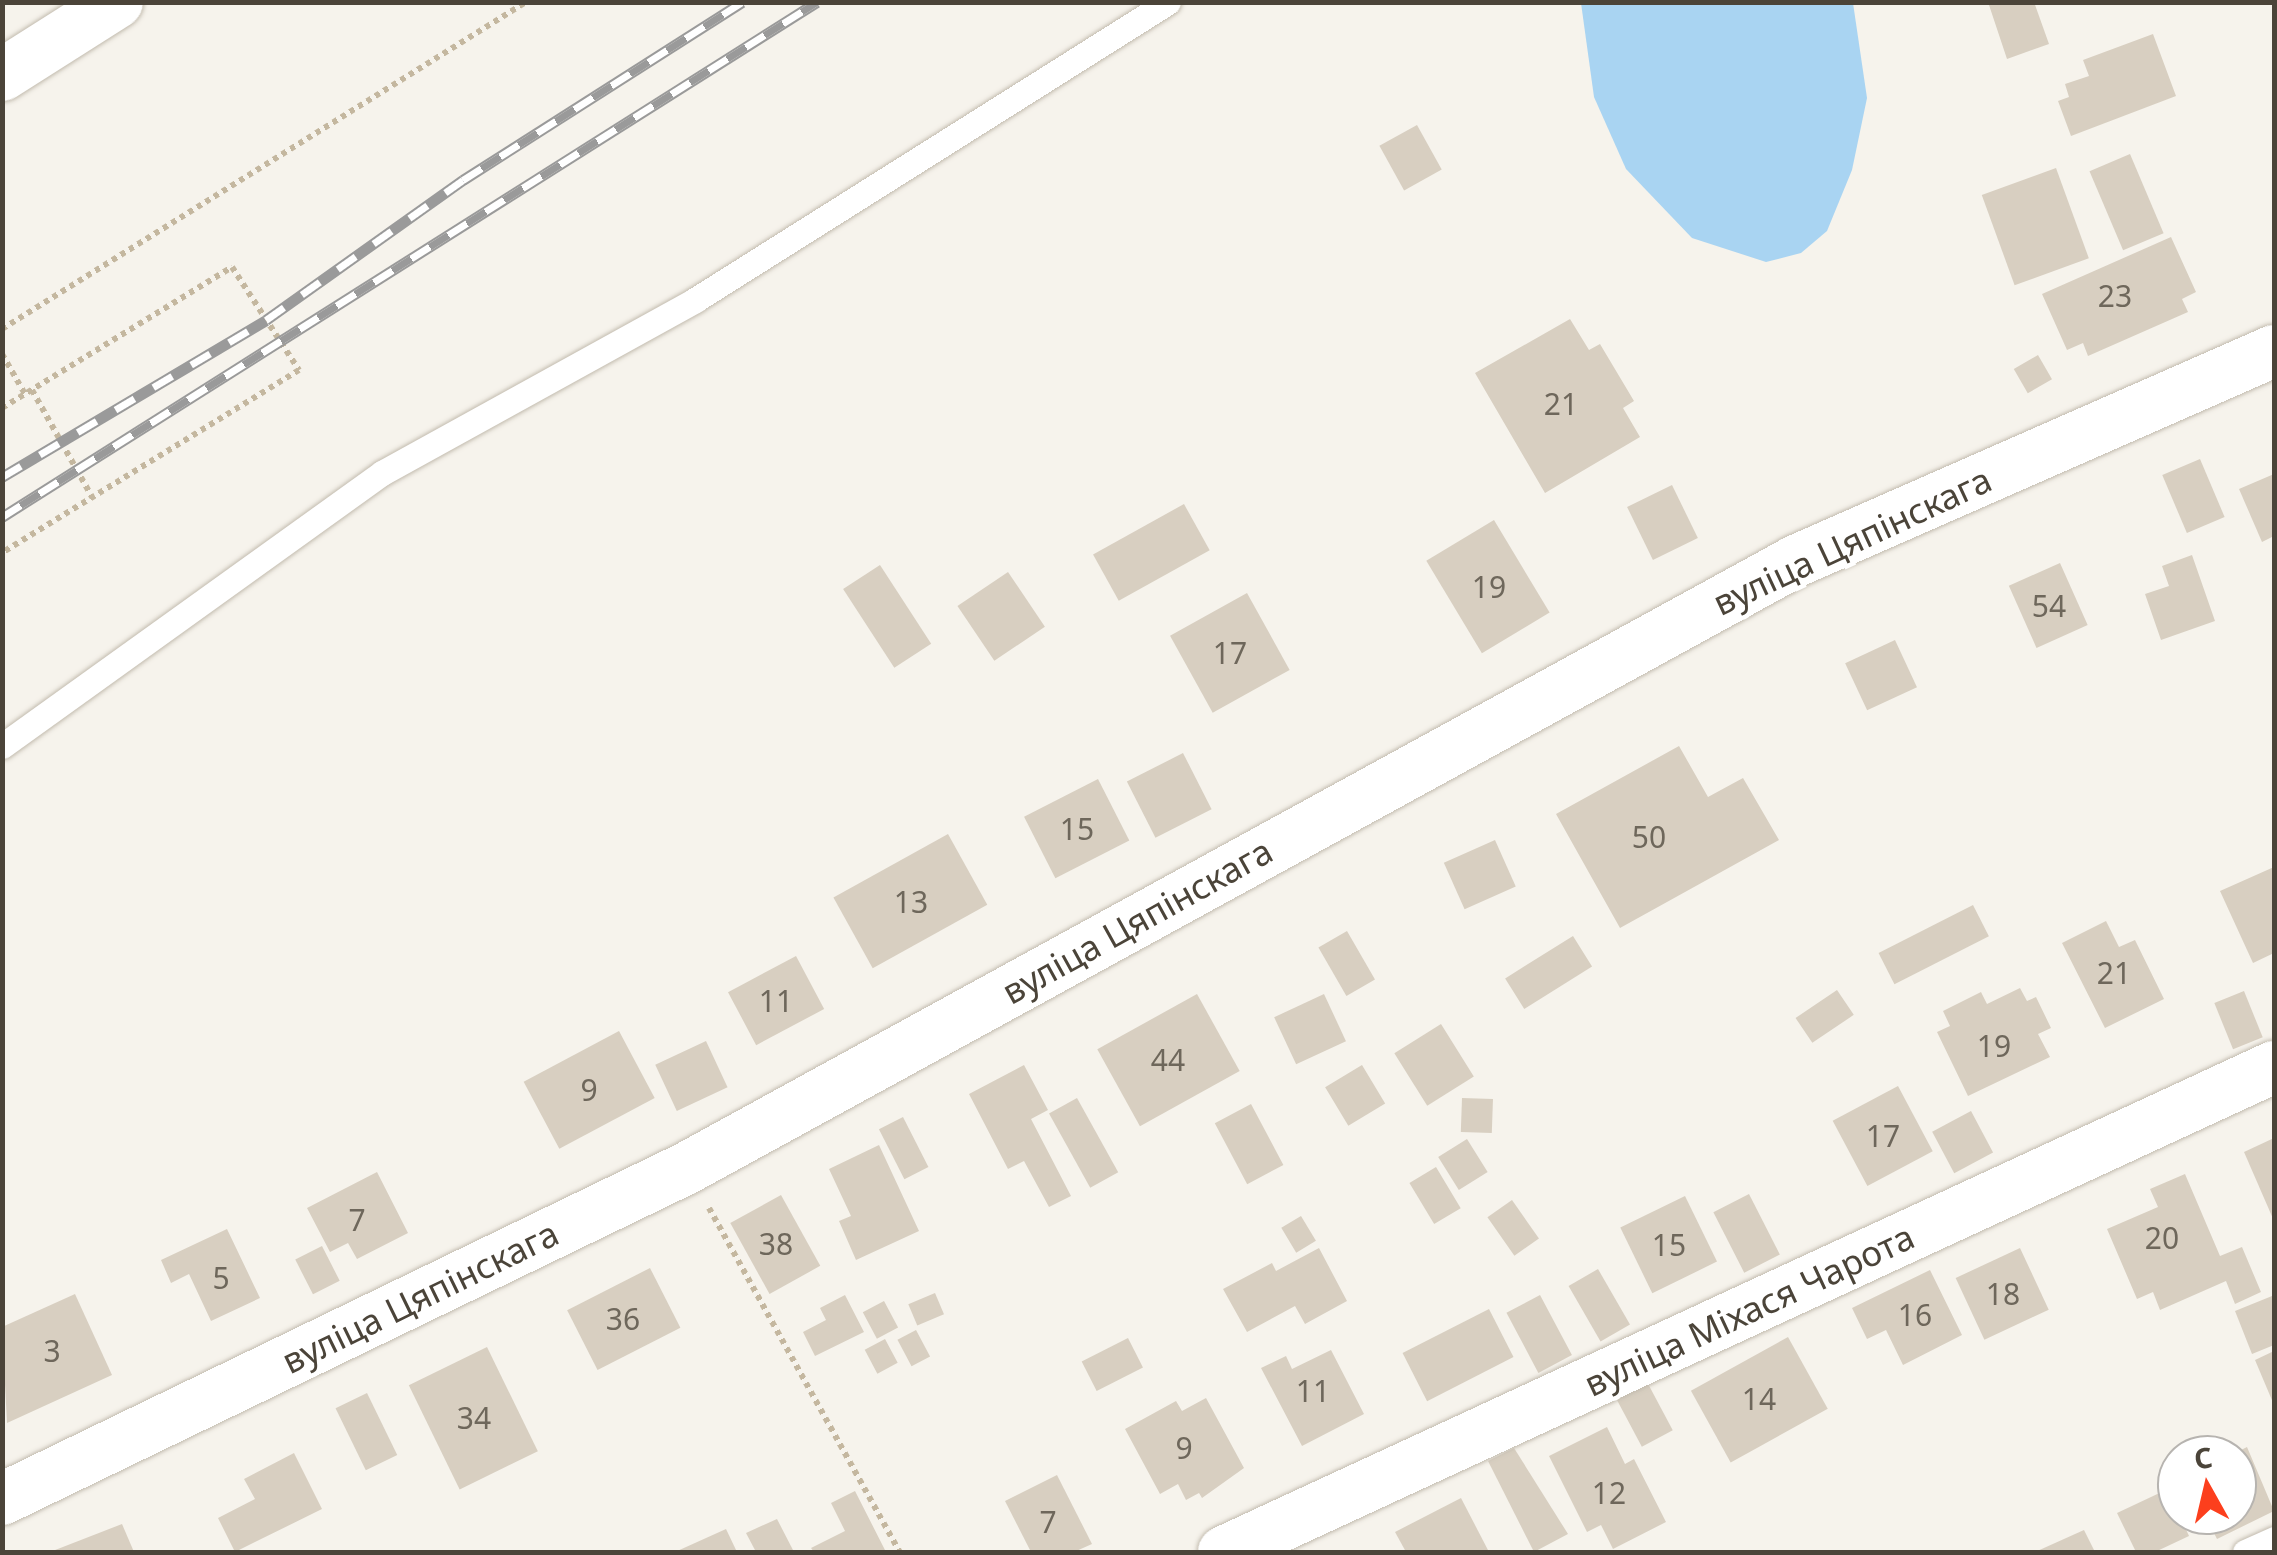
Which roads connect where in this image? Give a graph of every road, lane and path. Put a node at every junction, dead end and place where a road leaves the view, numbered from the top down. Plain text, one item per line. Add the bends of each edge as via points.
1 (117, 2) edge
2 (526, 2) edge
3 (1168, 2) edge
4 (2, 75) edge
5 (2, 329) edge
6 (2274, 351) edge
7 (2, 354) edge
8 (28, 392) junction
9 (2, 408) edge
10 (92, 497) junction
11 (2, 552) edge
12 (2, 746) edge
13 (2274, 1067) edge
14 (687, 1168) junction
15 (2, 1499) edge
16 (2274, 1539) edge
17 (900, 1552) edge
18 (1224, 1552) edge
19 (2245, 1552) edge

1 - 4 street
2 - 5 path
3 - 12 lane via 695,300 382,472
6 - 14 street, вуліца Цяпінскага via 1796,561
7 - 8 path
8 - 9 path
8 - 10 path
8 - 10 path via 232,266 299,370
10 - 11 path
13 - 18 street, вуліца Міхася Чарота
14 - 15 street, вуліца Цяпінскага
14 - 17 path
16 - 19 lane

